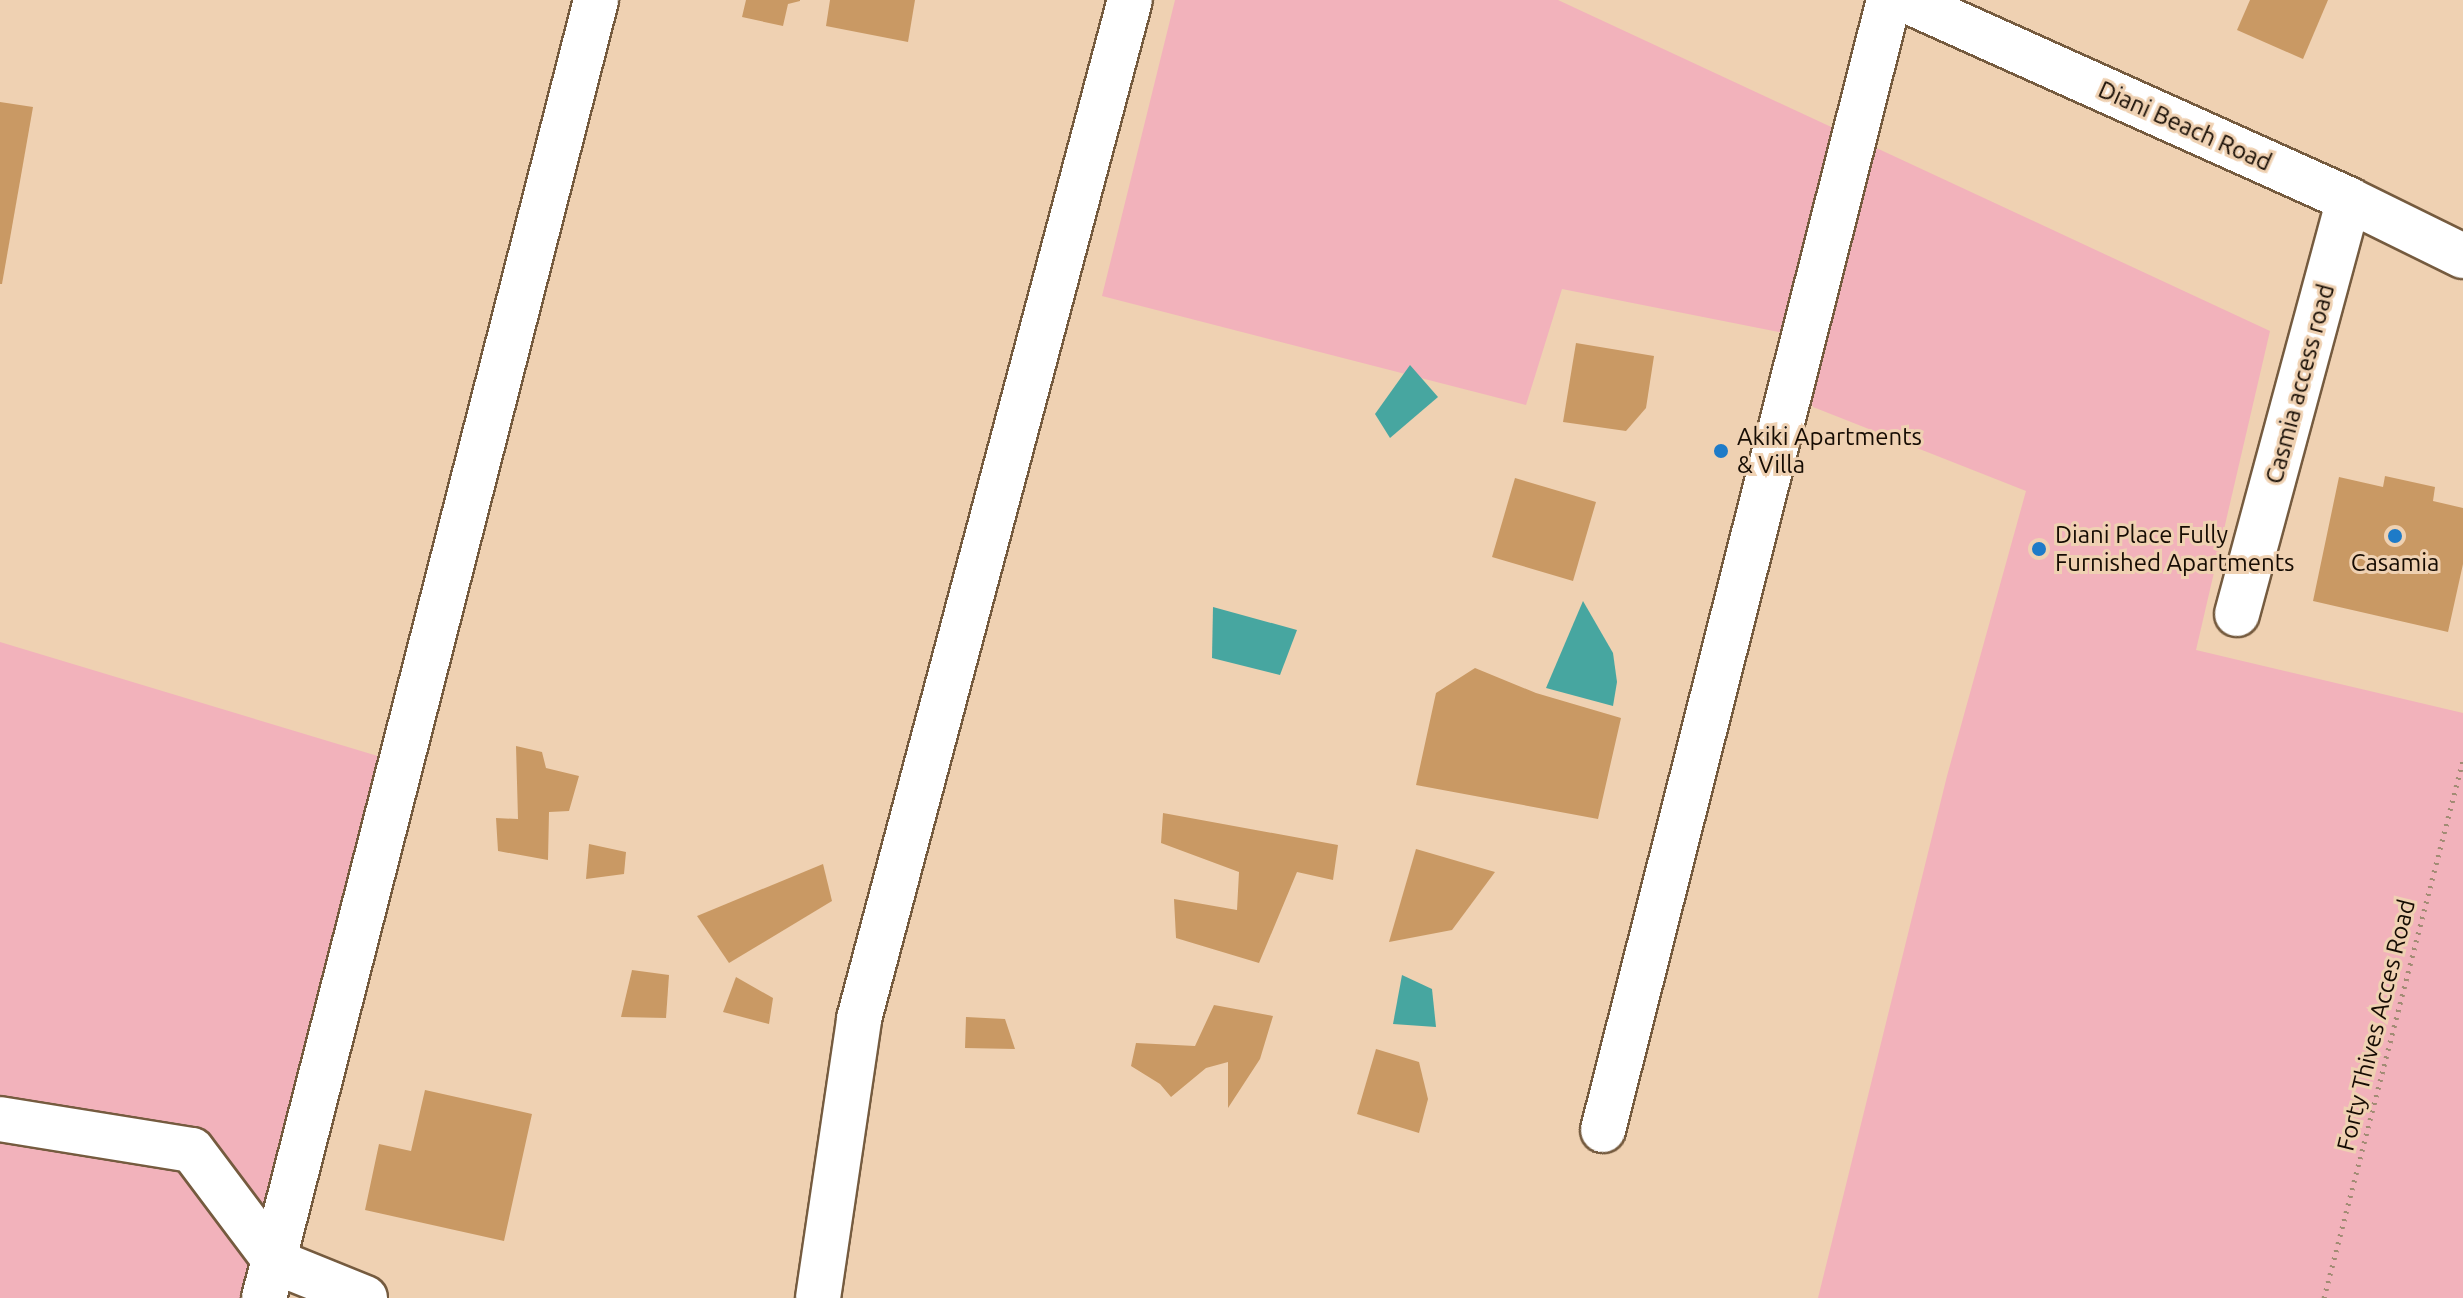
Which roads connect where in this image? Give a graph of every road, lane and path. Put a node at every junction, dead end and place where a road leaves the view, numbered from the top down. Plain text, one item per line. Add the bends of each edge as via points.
1 (596, 0) edge
2 (1130, 0) edge
3 (1889, 0) edge
4 (1905, 0) edge
5 (2349, 200) junction
6 (2463, 256) edge
7 (2237, 614) dead end
8 (2463, 760) edge
9 (0, 1119) edge
10 (1603, 1130) dead end
11 (270, 1280) edge
12 (365, 1298) edge
13 (818, 1298) edge
14 (2324, 1298) edge

1 - 11 street
2 - 13 street via 859,1019
3 - 10 street
4 - 5 street, Diani Beach Road
5 - 6 street, Diani Beach Road
5 - 7 street, Casmia access road
8 - 14 path, Forty Thives Acces Road
9 - 11 street via 192,1150
11 - 12 street

